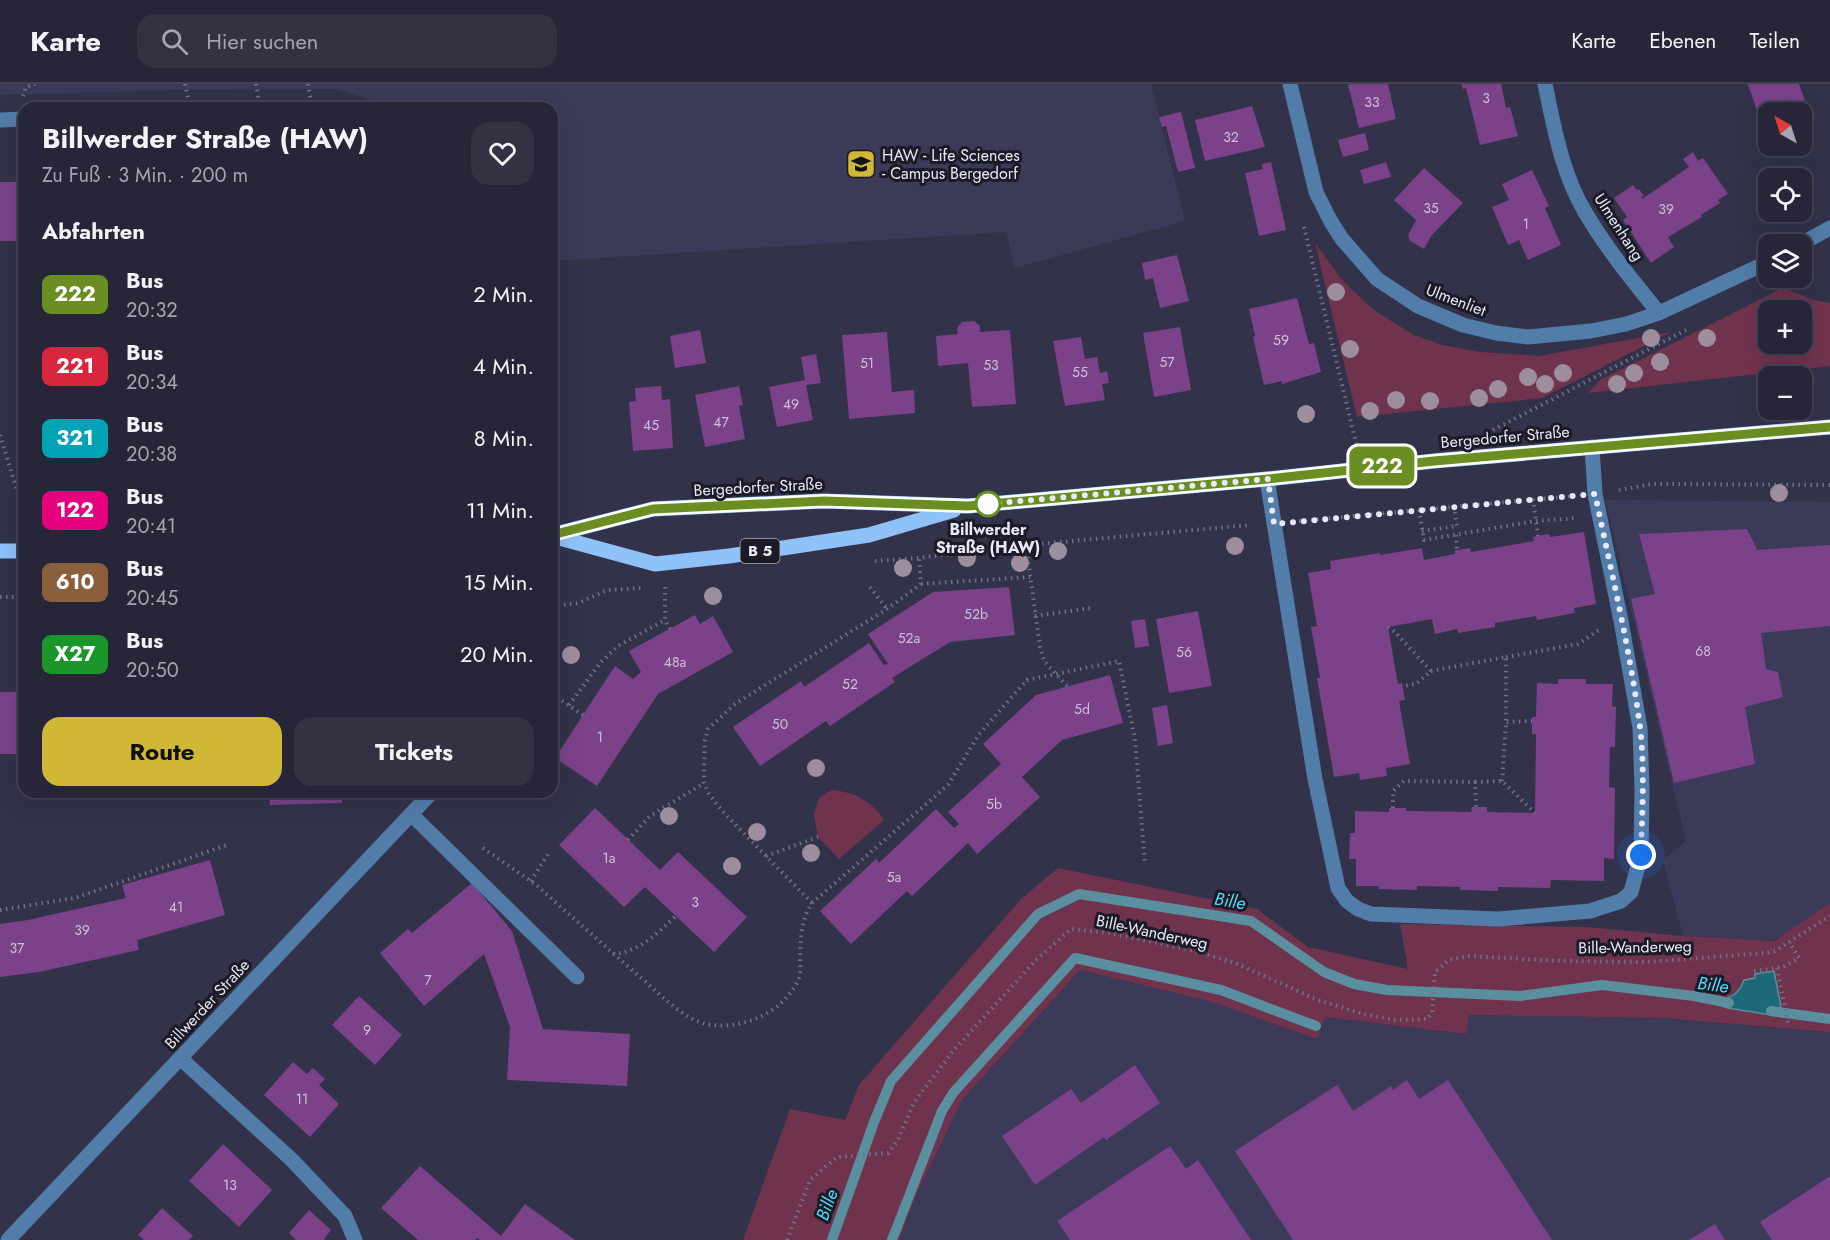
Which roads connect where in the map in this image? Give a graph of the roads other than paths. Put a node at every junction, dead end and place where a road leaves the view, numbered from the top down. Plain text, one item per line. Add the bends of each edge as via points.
1 (1290, 84) edge
2 (1545, 84) edge
3 (18, 119) edge
4 (0, 120) edge
5 (1830, 228) edge
6 (1812, 238) edge
7 (1758, 267) edge
8 (1659, 314) junction
9 (1830, 427) edge
10 (1593, 447) junction
11 (1268, 479) junction
12 (968, 506) junction
13 (558, 533) edge
14 (558, 537) edge
15 (0, 551) edge
16 (18, 551) edge
17 (426, 798) edge
18 (411, 814) junction
19 (577, 977) dead end
20 (180, 1059) junction
21 (8, 1240) edge
22 (355, 1240) edge

1 - 8 street, Ulmenliet via 1316,192 1330,220 1377,279 1418,306 1463,325 1528,337 1626,324
2 - 8 street, Ulmenhang via 1567,172 1584,211
3 - 4 street
5 - 6 street
7 - 8 street, Ulmenliet
9 - 10 main road, Bergedorfer Straße / B 5
10 - 11 main road, Bergedorfer Straße / B 5
10 - 11 street via 1595,494 1640,728 1642,790 1641,855 1631,892 1621,901 1590,910 1498,919 1371,914 1347,901 1338,888 1315,779
11 - 12 main road, Bergedorfer Straße / B 5
12 - 13 main road, Bergedorfer Straße / B 5 via 824,501 653,509
12 - 14 main road, Bergedorfer Straße / B 5 via 869,535 654,564
15 - 16 main road
17 - 18 street, Billwerder Straße
18 - 19 street
18 - 20 street, Billwerder Straße
20 - 21 street, Billwerder Straße
20 - 22 street via 292,1160 345,1216

